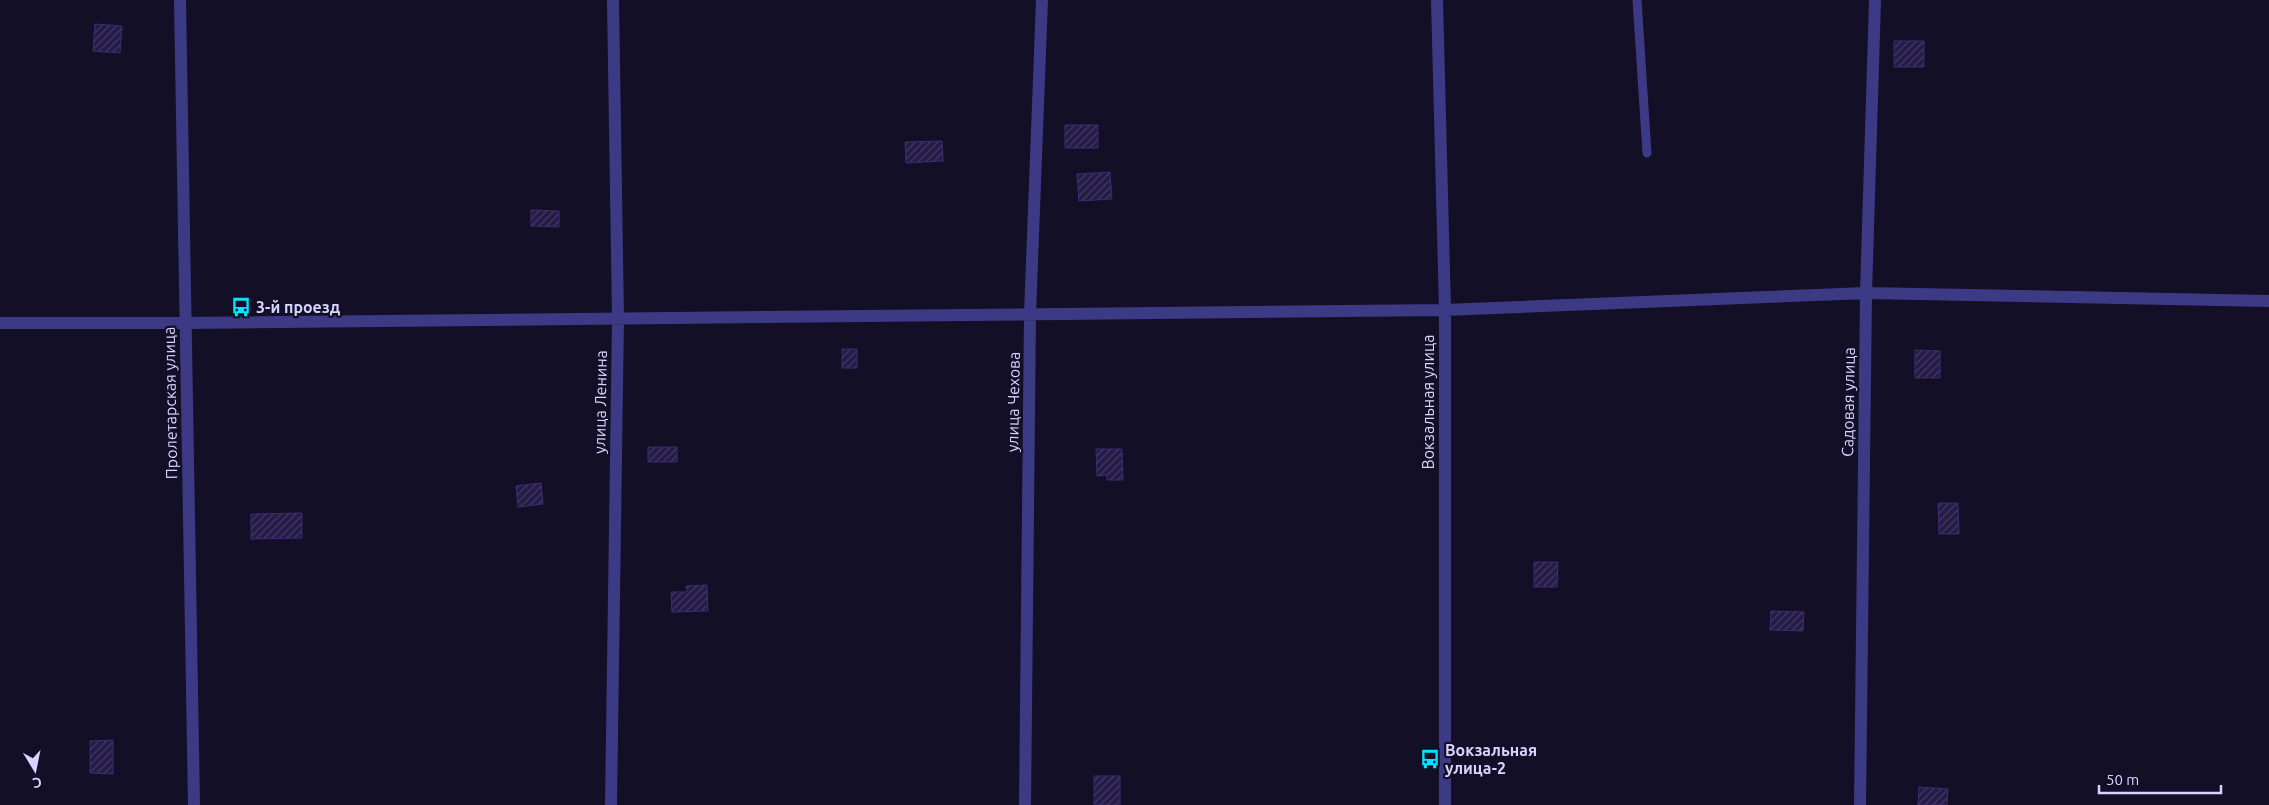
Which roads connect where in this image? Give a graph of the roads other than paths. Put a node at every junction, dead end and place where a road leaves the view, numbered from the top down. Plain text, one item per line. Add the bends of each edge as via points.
1 (180, 0) edge
2 (613, 0) edge
3 (1042, 0) edge
4 (1437, 0) edge
5 (1637, 0) edge
6 (1875, 0) edge
7 (1648, 153) dead end
8 (1866, 293) junction
9 (2269, 301) edge
10 (1445, 310) junction
11 (1030, 314) junction
12 (618, 318) junction
13 (0, 323) edge
14 (185, 323) junction
15 (194, 805) edge
16 (611, 805) edge
17 (1025, 805) edge
18 (1444, 805) edge
19 (1860, 805) edge

1 - 14 street, Пролетарская улица
2 - 12 street, улица Ленина
3 - 11 street, улица Чехова
4 - 10 street, Вокзальная улица
5 - 7 lane
6 - 8 street, Садовая улица
8 - 9 street
8 - 10 street
8 - 19 street, Садовая улица
10 - 11 street
10 - 18 street, Вокзальная улица
11 - 12 street
11 - 17 street, улица Чехова
12 - 14 street
12 - 16 street, улица Ленина
13 - 14 street
14 - 15 street, Пролетарская улица

